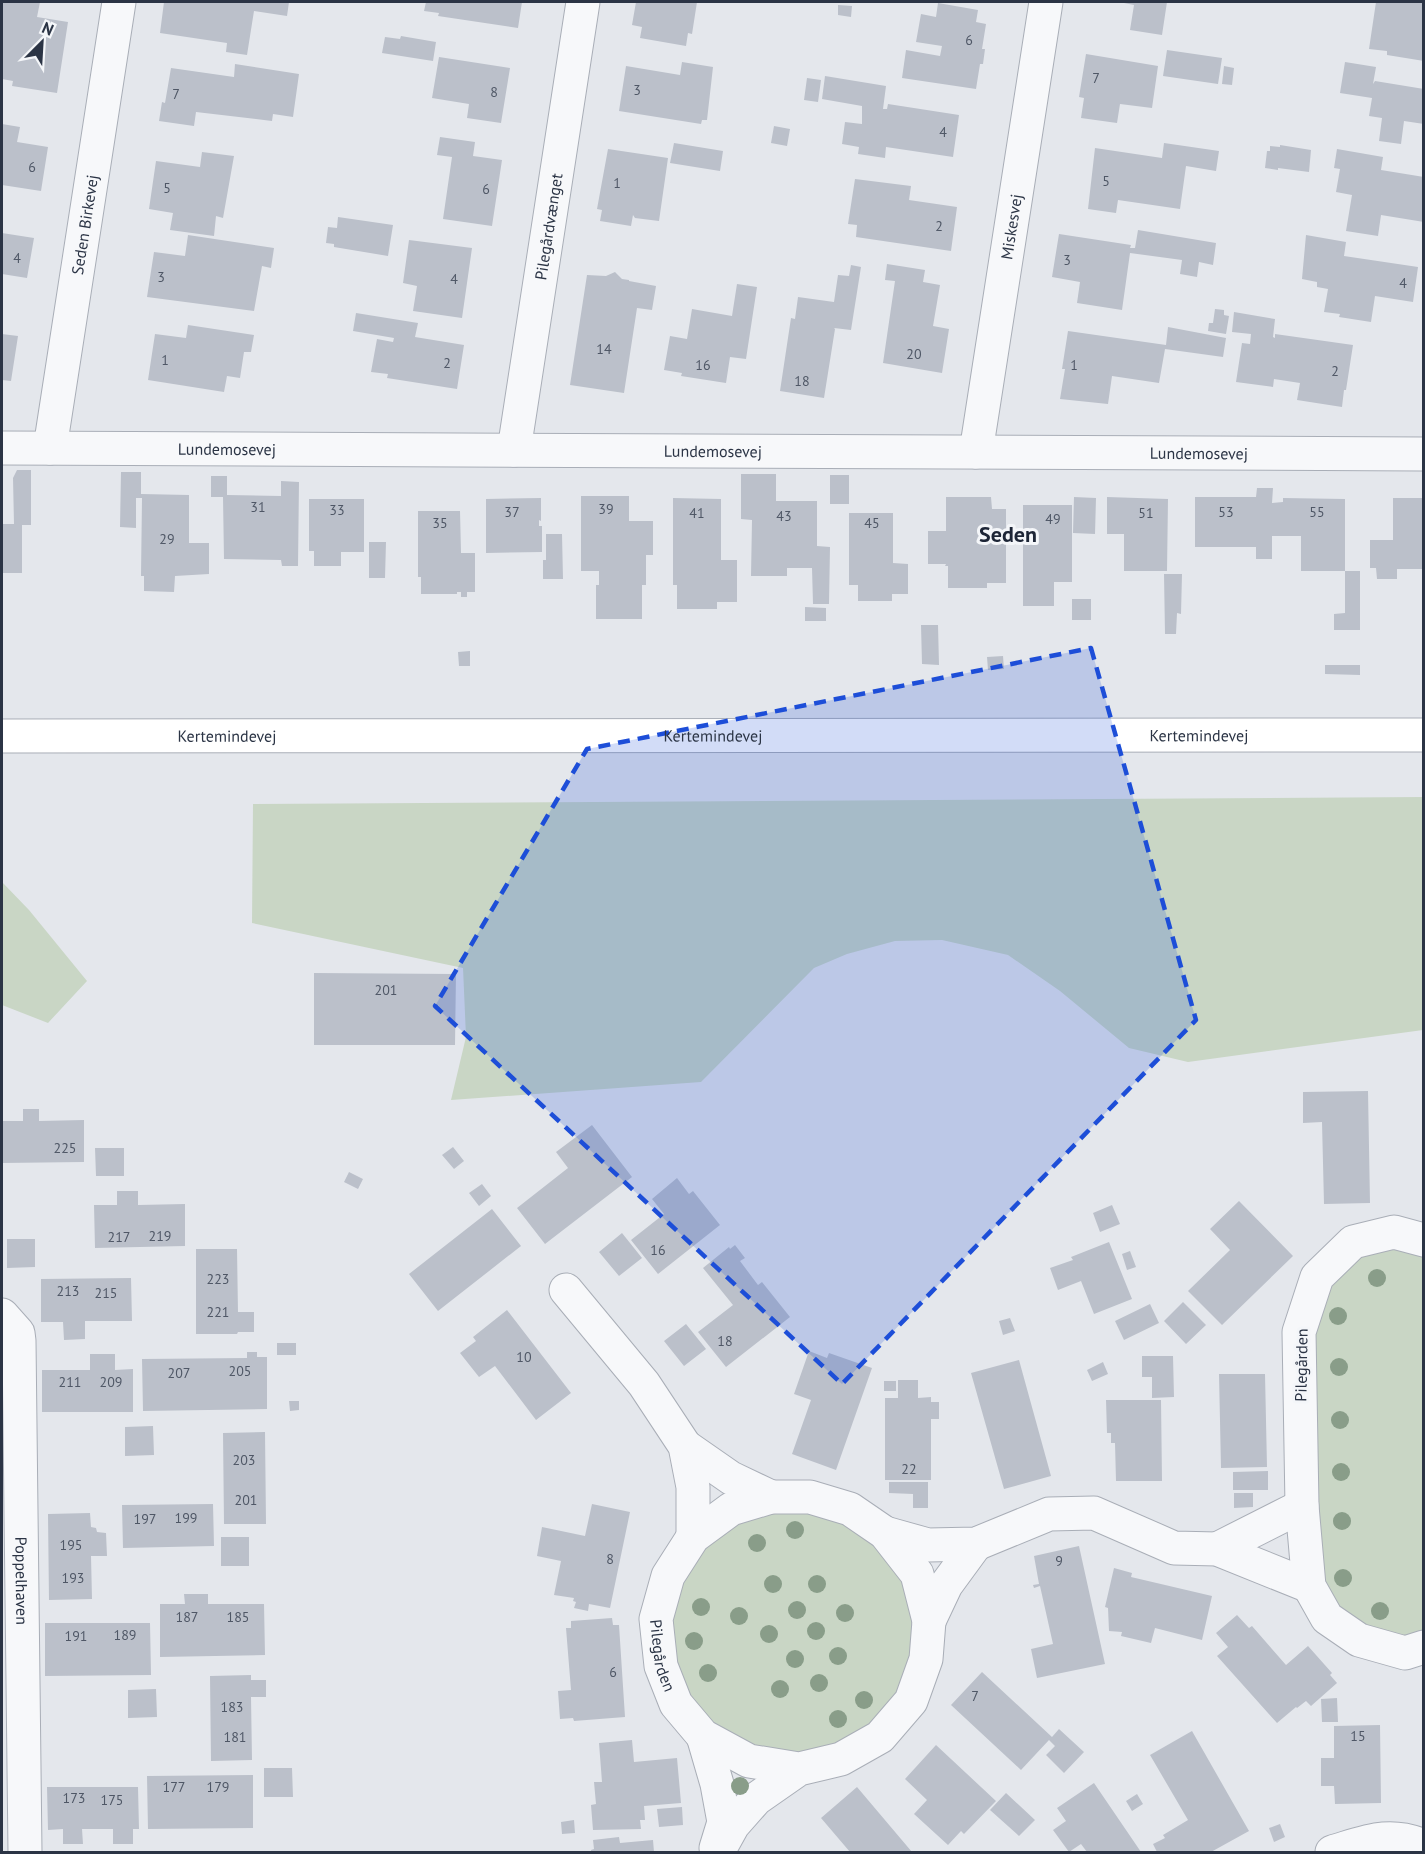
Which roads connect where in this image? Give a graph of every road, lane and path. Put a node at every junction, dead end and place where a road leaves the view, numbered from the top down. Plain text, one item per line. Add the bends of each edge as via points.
1 (119, 2) edge
2 (583, 2) edge
3 (1046, 2) edge
4 (2, 448) edge
5 (50, 448) junction
6 (514, 450) junction
7 (976, 452) junction
8 (1424, 454) edge
9 (1424, 735) edge
10 (2, 736) edge
11 (1424, 1240) edge
12 (566, 1290) dead end
13 (2, 1315) edge
14 (685, 1446) junction
15 (771, 1497) junction
16 (1302, 1506) junction
17 (885, 1533) junction
18 (693, 1537) junction
19 (976, 1544) junction
20 (1217, 1549) junction
21 (1309, 1586) junction
22 (929, 1621) junction
23 (1424, 1647) edge
24 (703, 1737) junction
25 (799, 1769) junction
26 (1424, 1846) edge
27 (25, 1852) edge
28 (717, 1852) edge
29 (1332, 1852) edge

1 - 5 street, Seden Birkevej
2 - 6 street, Pilegårdvænget
3 - 7 street, Miskesvej
4 - 5 street, Lundemosevej
5 - 6 street, Lundemosevej
6 - 7 street, Lundemosevej
7 - 8 street, Lundemosevej
9 - 10 main road, Kertemindevej
11 - 16 street, Pilegården via 1394,1232 1353,1242 1317,1277 1299,1332
12 - 14 street, Pilegården via 644,1384
13 - 27 street, Poppelhaven via 18,1333 19,1341
14 - 15 street, Pilegården via 731,1478
14 - 18 street, Pilegården via 693,1487
15 - 17 street, Pilegården via 810,1497 850,1509
15 - 18 street, Pilegården via 731,1509
16 - 20 street, Pilegården
16 - 21 street, Pilegården
17 - 19 street, Pilegården via 928,1545
17 - 22 street, Pilegården via 917,1574
18 - 24 street, Pilegården via 668,1576 656,1619 661,1666 676,1704
19 - 20 street, Pilegården via 1049,1514 1094,1514 1174,1548
19 - 22 street, Pilegården via 946,1586
20 - 21 street, Pilegården
21 - 23 street, Pilegården via 1328,1618 1359,1640 1405,1653
22 - 25 street, Pilegården via 926,1659 911,1701 880,1737 841,1759
24 - 25 street, Pilegården via 749,1761
24 - 28 street, Pilegården via 724,1822
25 - 28 street, Pilegården via 756,1799 733,1825
26 - 29 street via 1407,1839 1374,1839

